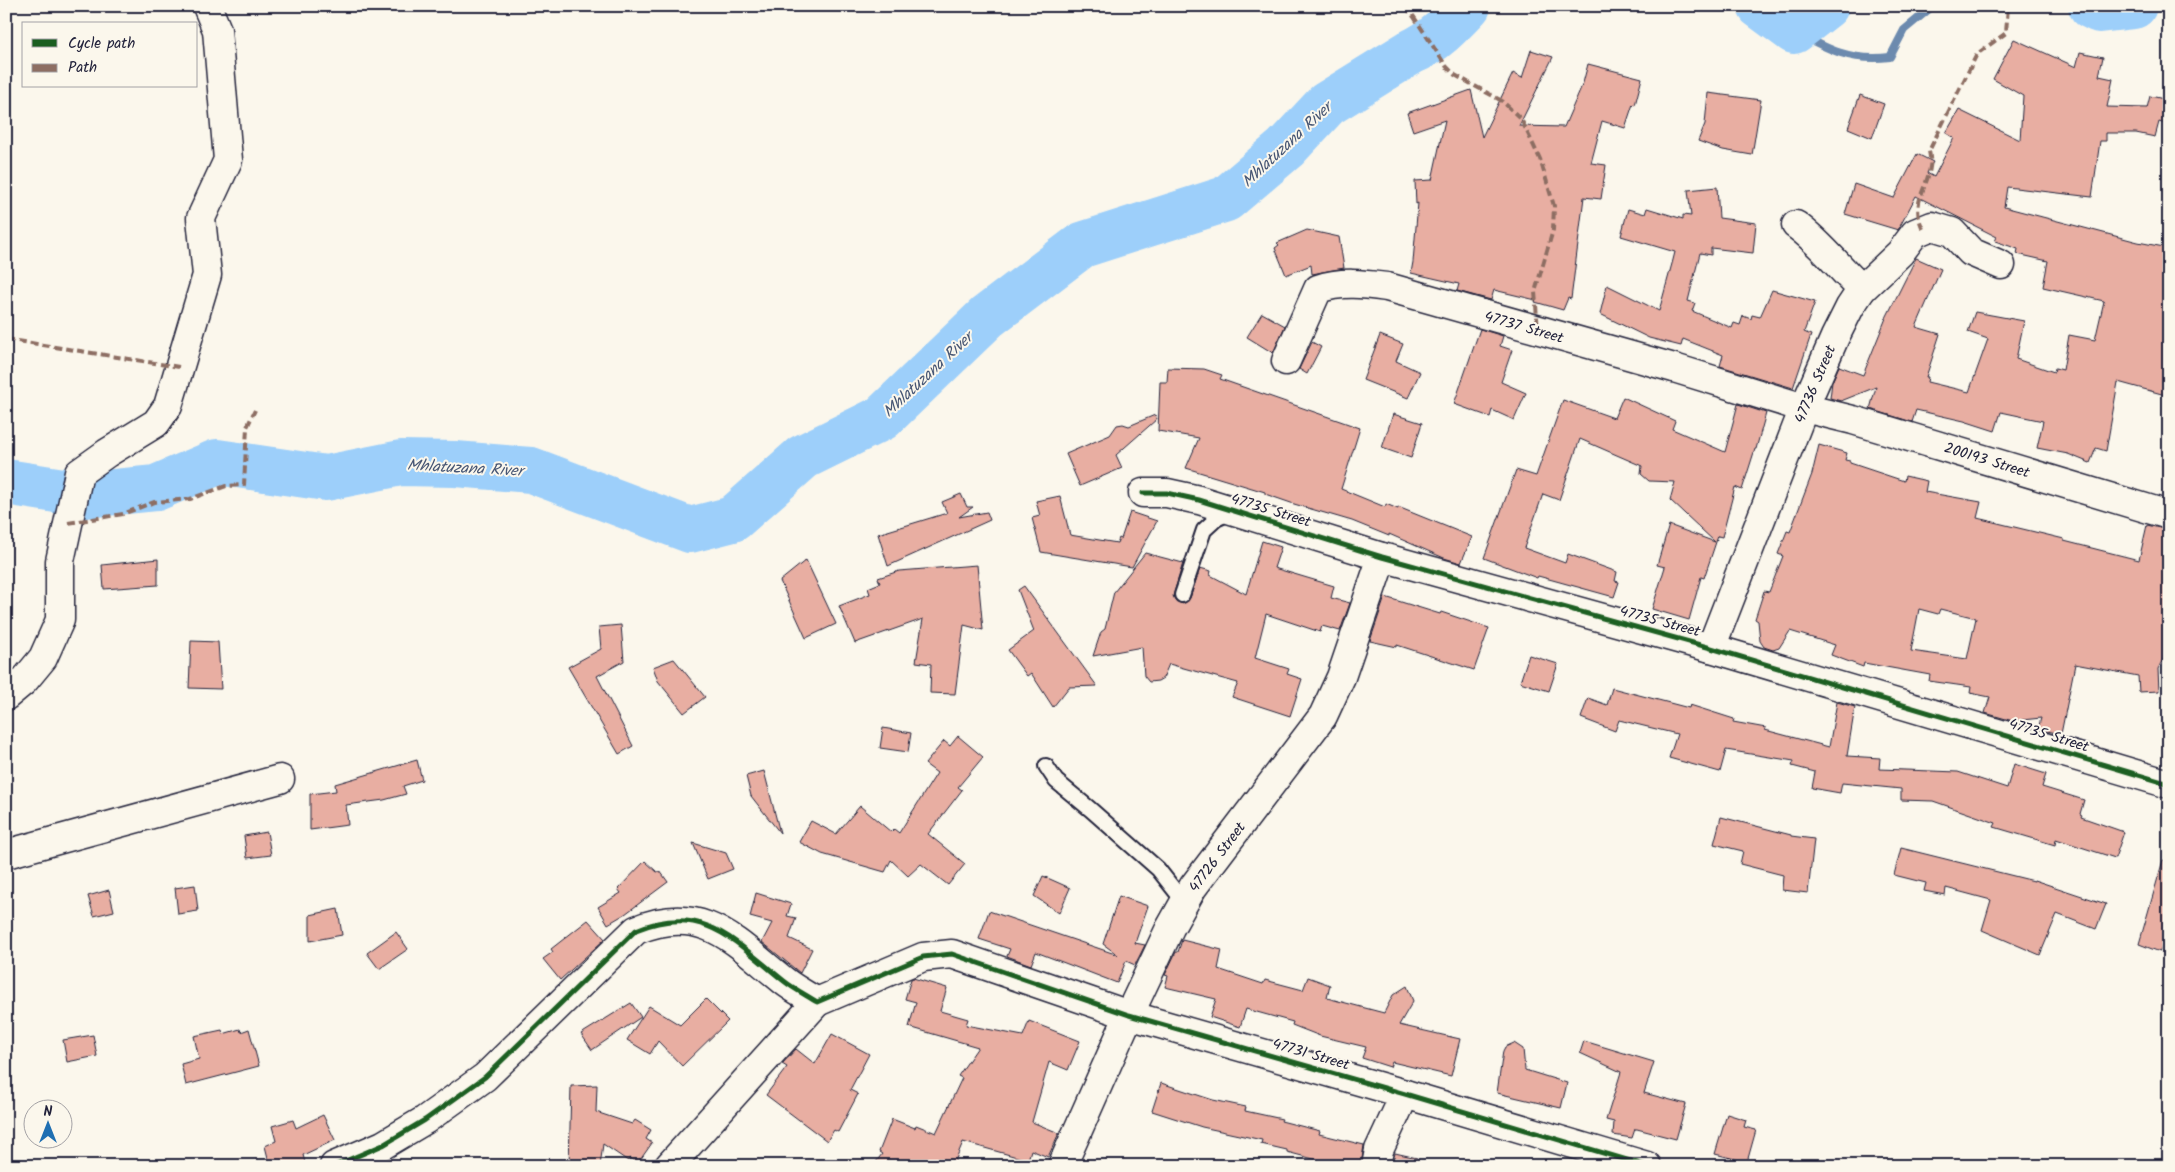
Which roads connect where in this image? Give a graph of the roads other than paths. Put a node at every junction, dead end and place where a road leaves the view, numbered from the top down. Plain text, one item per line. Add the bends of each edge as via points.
1 (207, 6) edge
2 (1796, 225) dead end
3 (2002, 265) dead end
4 (1862, 290) junction
5 (1286, 361) dead end
6 (1804, 408) junction
7 (1144, 493) dead end
8 (1233, 511) junction
9 (2169, 514) edge
10 (1382, 557) junction
11 (1182, 595) dead end
12 (1711, 648) junction
13 (6, 696) edge
14 (1046, 766) dead end
15 (280, 779) dead end
16 (2169, 784) edge
17 (6, 854) edge
18 (1184, 902) junction
19 (817, 1002) junction
20 (1129, 1015) junction
21 (1405, 1094) junction
22 (334, 1166) edge
23 (669, 1166) edge
24 (1062, 1166) edge
25 (1376, 1166) edge
26 (1647, 1166) edge

1 - 13 street via 217,30 228,160 201,218 207,275 168,406 156,423 79,473 60,561 60,620 43,658
2 - 4 street via 1812,237
3 - 4 street, 47736 Street via 1971,252 1952,232 1932,226 1915,233 1900,253
4 - 6 street, 47736 Street via 1835,337
5 - 6 street, 47737 Street via 1318,290 1326,286 1360,283 1388,287
6 - 9 street, 200193 Street
6 - 12 street, 47736 Street
7 - 8 street, 47735 Street via 1166,492
8 - 10 street, 47735 Street
8 - 11 lane via 1216,519 1204,530
10 - 12 street, 47735 Street
10 - 18 street, 47726 Street via 1341,677 1323,716
12 - 16 street, 47735 Street
14 - 18 lane via 1056,781 1158,869
15 - 17 street
18 - 20 street, 47726 Street
19 - 20 street, 47731 Street via 923,957 952,954
19 - 22 street via 786,983 735,940 706,924 689,921 652,923 636,930 485,1077 425,1120 391,1140
19 - 23 street
20 - 21 street, 47731 Street
20 - 24 street, 47726 Street
21 - 25 street via 1379,1150
21 - 26 street, 47731 Street

